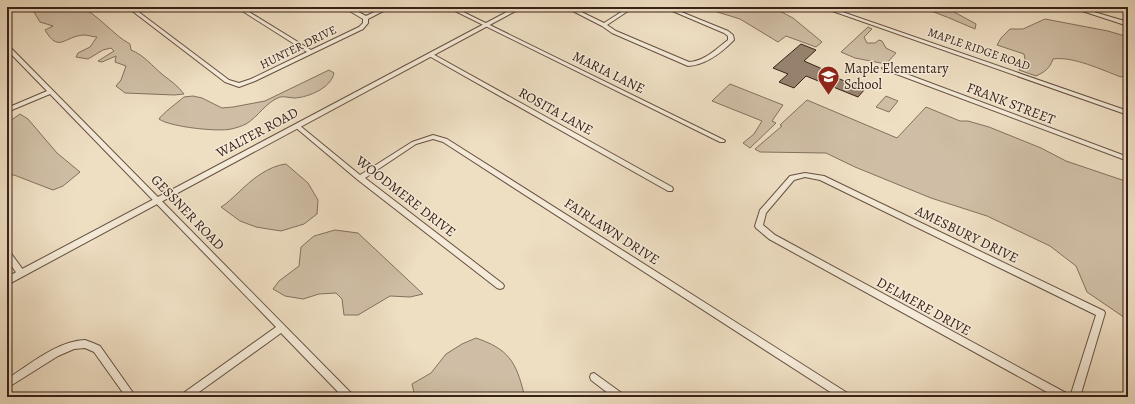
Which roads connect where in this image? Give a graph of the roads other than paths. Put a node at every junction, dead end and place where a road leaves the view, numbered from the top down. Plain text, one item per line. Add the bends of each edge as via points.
1 (129, 7) edge
2 (238, 7) edge
3 (345, 7) edge
4 (389, 7) edge
5 (449, 7) edge
6 (520, 7) edge
7 (567, 7) edge
8 (632, 7) edge
9 (666, 7) edge
10 (823, 7) edge
11 (1072, 7) edge
12 (366, 18) junction
13 (1128, 24) edge
14 (486, 25) junction
15 (604, 25) junction
16 (7, 47) edge
17 (310, 52) junction
18 (431, 55) junction
19 (11, 56) edge
20 (885, 68) dead end
21 (51, 92) junction
22 (7, 110) edge
23 (1128, 113) edge
24 (297, 126) junction
25 (722, 141) dead end
26 (1128, 159) edge
27 (360, 178) junction
28 (670, 189) dead end
29 (158, 200) junction
30 (772, 237) joint
31 (7, 254) edge
32 (21, 273) junction
33 (7, 281) edge
34 (500, 286) dead end
35 (282, 328) junction
36 (594, 377) dead end
37 (7, 384) edge
38 (131, 397) edge
39 (185, 397) edge
40 (349, 397) edge
41 (620, 397) edge
42 (846, 397) edge
43 (1065, 397) edge
44 (1075, 397) edge

1 - 17 street, HUNTER DRIVE via 227,81 239,84 253,80
2 - 17 street
3 - 12 street
4 - 12 street, HUNTER DRIVE
5 - 14 street, MARIA LANE
6 - 14 street, WALTER ROAD
7 - 15 street
8 - 15 street
9 - 15 street via 730,34 731,40 702,62 688,64 614,32
10 - 23 street, MAPLE RIDGE ROAD
11 - 13 street
12 - 17 street, HUNTER DRIVE via 361,28
14 - 18 street, WALTER ROAD
14 - 25 street, MARIA LANE
16 - 19 street, GESSNER ROAD
18 - 24 street, WALTER ROAD
18 - 28 street, ROSITA LANE
19 - 21 street, GESSNER ROAD
20 - 26 street, FRANK STREET
21 - 22 street
21 - 29 street, GESSNER ROAD
24 - 27 street, WOODMERE DRIVE
24 - 29 street, WALTER ROAD
27 - 34 street, WOODMERE DRIVE
27 - 42 street, FAIRLAWN DRIVE via 414,143 433,137 445,140
29 - 32 street, WALTER ROAD
29 - 35 street, GESSNER ROAD
30 - 43 street, DELMERE DRIVE
30 - 44 street, AMESBURY DRIVE via 759,226 763,212 792,178 805,175 822,178 1101,313
31 - 32 street
32 - 33 street, WALTER ROAD
35 - 39 street
35 - 40 street, GESSNER ROAD
36 - 41 street
37 - 38 street via 62,350 84,344 97,349

